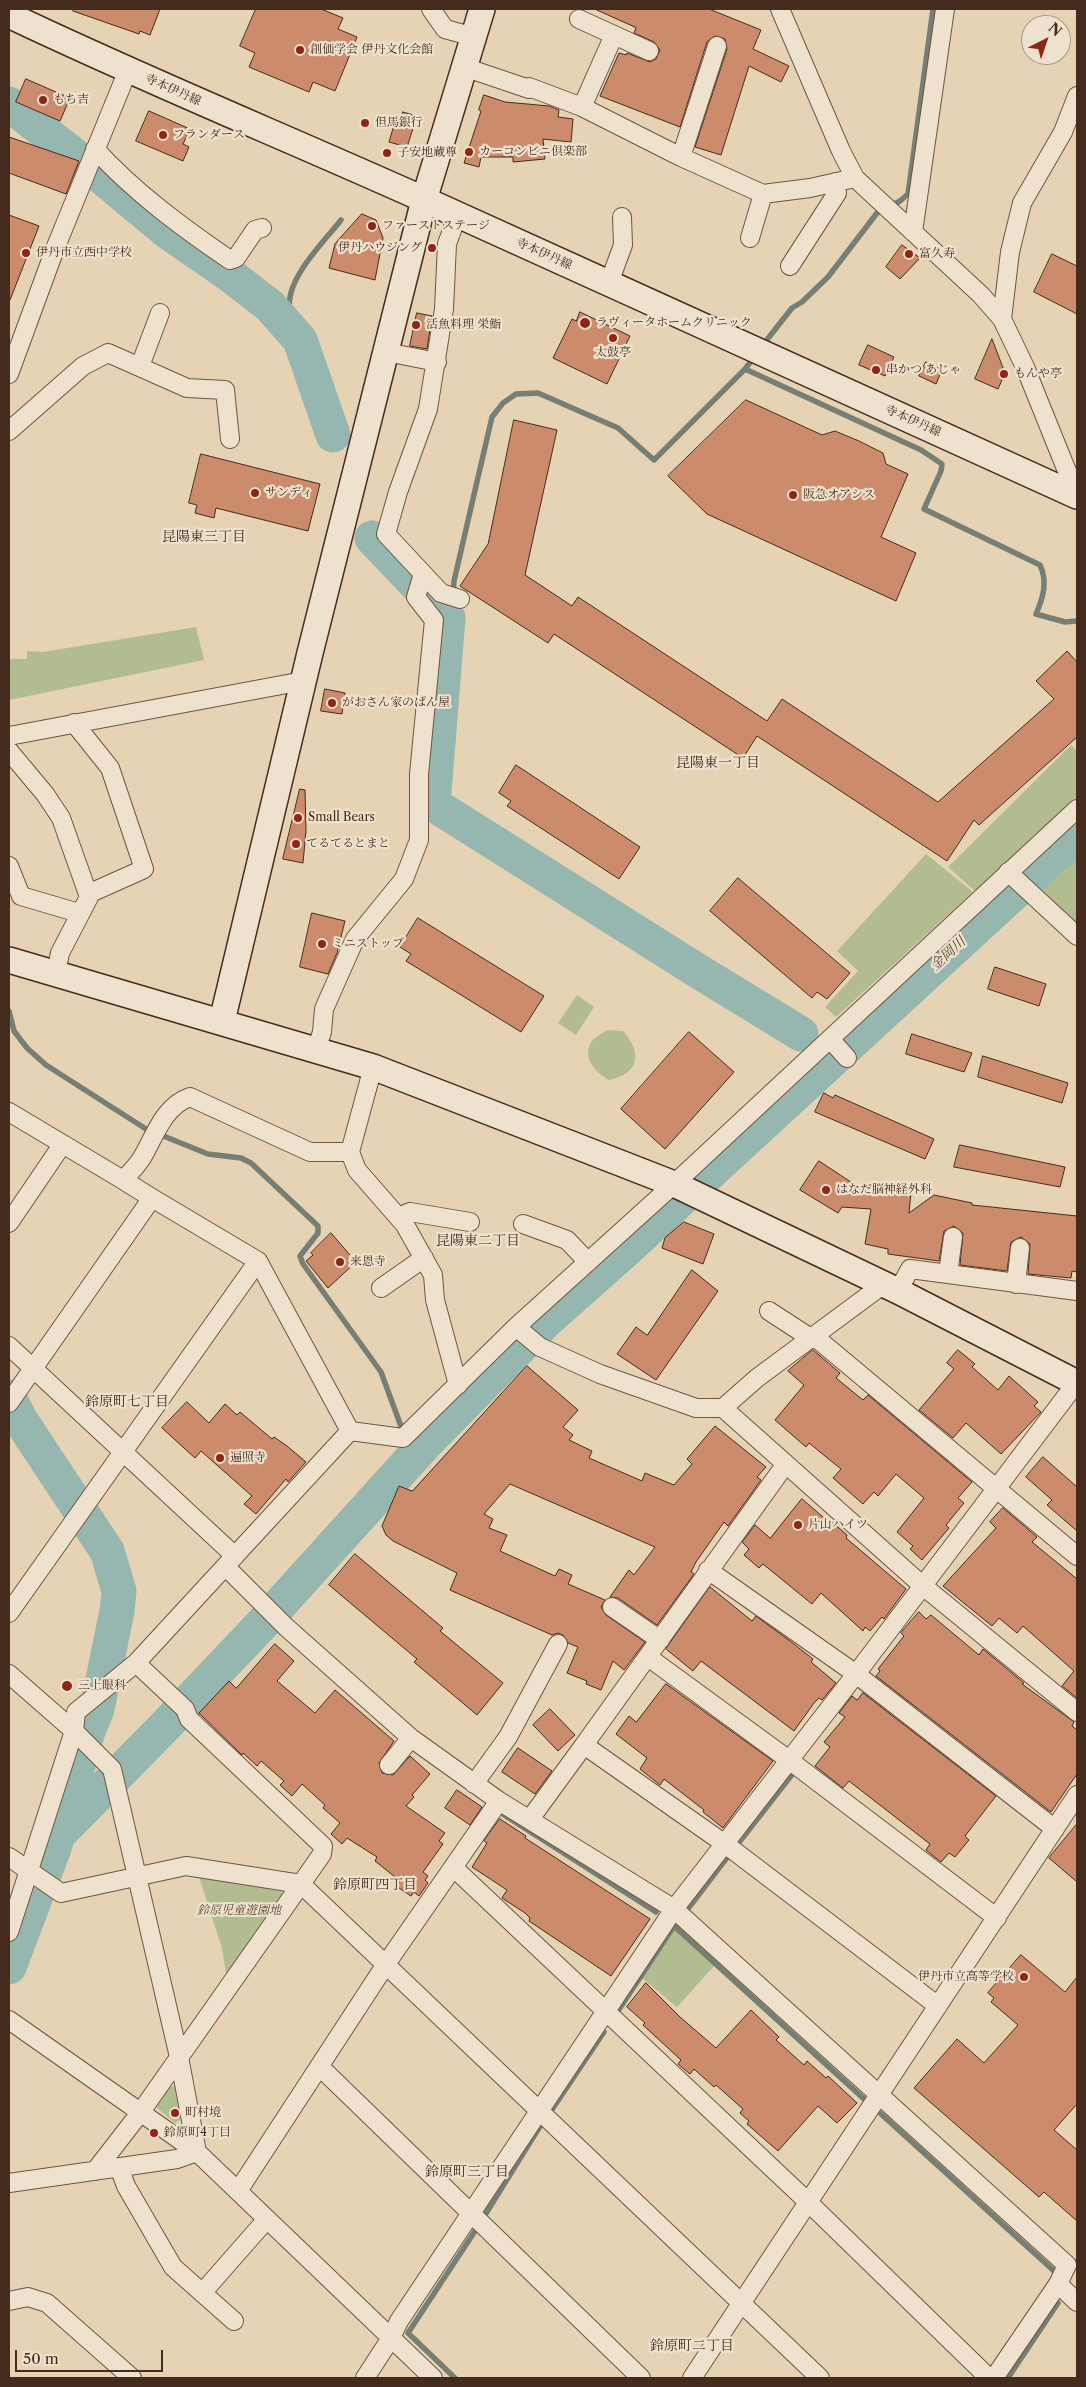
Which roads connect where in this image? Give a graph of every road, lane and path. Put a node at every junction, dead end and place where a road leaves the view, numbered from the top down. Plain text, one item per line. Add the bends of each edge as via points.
1 (431, 9) edge
2 (482, 9) edge
3 (780, 9) edge
4 (945, 9) edge
5 (18, 15) edge
6 (579, 19) dead end
7 (614, 34) junction
8 (474, 37) junction
9 (717, 46) dead end
10 (649, 50) dead end
11 (464, 68) junction
12 (128, 70) junction
13 (1077, 96) edge
14 (582, 107) junction
15 (95, 149) junction
16 (681, 157) junction
17 (855, 178) junction
18 (835, 182) junction
19 (763, 194) junction
20 (424, 200) junction
21 (457, 216) junction
22 (622, 217) dead end
23 (913, 232) junction
24 (256, 237) dead end
25 (750, 238) dead end
26 (790, 266) dead end
27 (609, 283) junction
28 (160, 313) dead end
29 (1002, 318) junction
30 (386, 352) junction
31 (437, 362) junction
32 (140, 366) junction
33 (9, 374) edge
34 (9, 431) edge
35 (233, 433) dead end
36 (1077, 496) edge
37 (423, 574) junction
38 (460, 599) dead end
39 (303, 681) junction
40 (74, 723) junction
41 (9, 736) edge
42 (9, 751) edge
43 (1077, 809) edge
44 (9, 866) edge
45 (1008, 872) junction
46 (88, 894) junction
47 (79, 914) junction
48 (1077, 936) edge
49 (9, 960) edge
50 (56, 973) junction
51 (222, 1021) junction
52 (316, 1050) junction
53 (373, 1067) junction
54 (9, 1112) edge
55 (62, 1145) junction
56 (350, 1152) junction
57 (123, 1180) junction
58 (674, 1184) junction
59 (152, 1198) junction
60 (398, 1217) junction
61 (470, 1222) dead end
62 (9, 1223) edge
63 (523, 1224) dead end
64 (953, 1237) dead end
65 (1020, 1248) dead end
66 (424, 1258) junction
67 (258, 1261) junction
68 (588, 1262) junction
69 (948, 1274) junction
70 (1016, 1284) junction
71 (381, 1288) dead end
72 (891, 1288) junction
73 (1077, 1291) edge
74 (769, 1311) dead end
75 (516, 1326) junction
76 (814, 1338) junction
77 (9, 1346) edge
78 (33, 1368) junction
79 (1077, 1383) edge
80 (458, 1385) junction
81 (11, 1400) edge
82 (723, 1408) junction
83 (350, 1431) junction
84 (124, 1451) junction
85 (785, 1465) junction
86 (998, 1489) junction
87 (1077, 1556) edge
88 (230, 1561) junction
89 (708, 1570) junction
90 (923, 1586) junction
91 (612, 1607) dead end
92 (9, 1613) edge
93 (660, 1640) junction
94 (558, 1644) dead end
95 (648, 1656) junction
96 (136, 1664) junction
97 (9, 1674) edge
98 (856, 1674) junction
99 (1077, 1712) edge
100 (80, 1737) junction
101 (410, 1738) junction
102 (584, 1745) junction
103 (789, 1760) junction
104 (389, 1765) dead end
105 (474, 1784) junction
106 (1077, 1795) edge
107 (499, 1801) junction
108 (530, 1819) junction
109 (1055, 1828) junction
110 (724, 1844) junction
111 (9, 1857) edge
112 (454, 1868) junction
113 (136, 1876) junction
114 (38, 1878) junction
115 (301, 1884) junction
116 (674, 1909) junction
117 (997, 1918) junction
118 (9, 1932) edge
119 (386, 1964) junction
120 (938, 2006) junction
121 (605, 2011) junction
122 (9, 2020) edge
123 (178, 2057) junction
124 (320, 2067) junction
125 (880, 2096) junction
126 (539, 2111) junction
127 (140, 2113) junction
128 (197, 2152) junction
129 (119, 2167) junction
130 (96, 2171) junction
131 (9, 2183) edge
132 (238, 2192) junction
133 (808, 2202) junction
134 (471, 2214) junction
135 (267, 2219) junction
136 (1058, 2284) junction
137 (202, 2293) junction
138 (9, 2301) edge
139 (1077, 2302) edge
140 (742, 2304) junction
141 (234, 2321) dead end
142 (391, 2338) junction
143 (122, 2375) edge
144 (365, 2378) edge
145 (432, 2378) edge
146 (641, 2378) edge
147 (692, 2378) edge
148 (820, 2378) edge
149 (989, 2378) edge
150 (994, 2378) edge

1 - 8 street via 445,29
2 - 8 street
3 - 17 street
4 - 23 street
5 - 12 street, 寺本伊丹線
6 - 7 street
7 - 10 street
7 - 14 street
8 - 11 street
9 - 16 street
11 - 14 street
11 - 20 street
12 - 15 street
12 - 20 street, 寺本伊丹線
13 - 29 street via 1063,132 1022,203 1010,252
14 - 16 street
15 - 24 street via 113,169 178,214 230,260
15 - 33 street
16 - 19 street
17 - 18 street
17 - 23 street
18 - 19 street
18 - 26 street via 837,193
19 - 25 street
20 - 21 street, 寺本伊丹線
20 - 30 street
21 - 27 street, 寺本伊丹線
21 - 31 street via 447,244
22 - 27 street via 623,245
23 - 29 street
27 - 36 street, 寺本伊丹線
28 - 32 street
29 - 36 street
30 - 31 street
30 - 39 street
31 - 37 street via 428,409 386,534
32 - 34 street via 108,353 83,366 65,391
32 - 35 street via 187,388 225,390
37 - 38 street via 441,593
37 - 52 street via 416,597 434,620 419,774 419,840 404,879 355,939 324,1008 322,1032
39 - 40 street
39 - 51 street
40 - 41 street
40 - 46 street via 110,768 144,869
42 - 46 street via 61,818
43 - 45 street
44 - 47 street via 21,896
45 - 48 street
45 - 58 street via 838,1048
46 - 47 street
47 - 50 street via 60,953
49 - 50 street
50 - 51 street
51 - 52 street
52 - 53 street
53 - 56 street
53 - 58 street
54 - 55 street
55 - 57 street
55 - 62 street
56 - 57 street via 310,1152 190,1097 179,1101 157,1127 142,1158
56 - 60 street via 358,1170
57 - 59 street
58 - 68 street
58 - 72 street
59 - 67 street
59 - 78 street
60 - 61 street via 410,1212
60 - 66 street
63 - 68 street via 567,1240
64 - 69 street
65 - 70 street
66 - 71 street
66 - 80 street via 433,1274 435,1300
67 - 83 street
67 - 84 street
68 - 75 street
69 - 70 street
69 - 72 street via 910,1269
70 - 73 street
72 - 76 street
72 - 79 street
74 - 76 street
75 - 80 street
75 - 82 street via 540,1347 600,1374 696,1408
76 - 82 street via 757,1378
76 - 86 street
77 - 78 street
78 - 81 street
78 - 84 street
79 - 86 street
80 - 83 street via 403,1438
82 - 85 street
83 - 88 street
84 - 88 street
84 - 92 street
85 - 89 street
85 - 90 street
86 - 87 street
86 - 90 street
88 - 96 street
88 - 101 street via 300,1640
89 - 93 street
89 - 98 street
90 - 98 street
90 - 99 street
91 - 93 street
93 - 95 street
94 - 105 street via 508,1737
95 - 102 street
95 - 103 street
96 - 100 street via 76,1712
96 - 115 street via 323,1846 322,1854
97 - 100 street
98 - 103 street
98 - 109 street
100 - 113 street via 114,1777
100 - 114 street
101 - 104 street
101 - 105 street
102 - 108 street
102 - 110 street
103 - 110 street
103 - 117 street
105 - 107 street
106 - 109 street
107 - 108 street
107 - 112 street
108 - 116 street
109 - 117 street
110 - 116 street
110 - 120 street
111 - 114 street
112 - 119 street
112 - 121 street
113 - 114 street via 61,1893
113 - 115 street via 186,1866
113 - 123 street
114 - 118 street
115 - 119 street
115 - 123 street
116 - 121 street
116 - 125 street
117 - 120 street
119 - 124 street
119 - 126 street
120 - 125 street
121 - 126 street
121 - 133 street
122 - 127 street
123 - 127 street
123 - 128 street
124 - 132 street
124 - 134 street
125 - 133 street
125 - 136 street via 1067,2265
126 - 134 street
126 - 140 street
127 - 128 street
127 - 130 street
128 - 129 street via 177,2159
128 - 132 street
129 - 130 street
129 - 137 street via 126,2186 173,2267
130 - 131 street
132 - 135 street
133 - 140 street
133 - 149 street
134 - 142 street
134 - 146 street
135 - 137 street
135 - 142 street
136 - 139 street
136 - 150 street
137 - 141 street
138 - 143 street via 28,2297 47,2302
140 - 147 street
140 - 148 street
142 - 144 street
142 - 145 street

